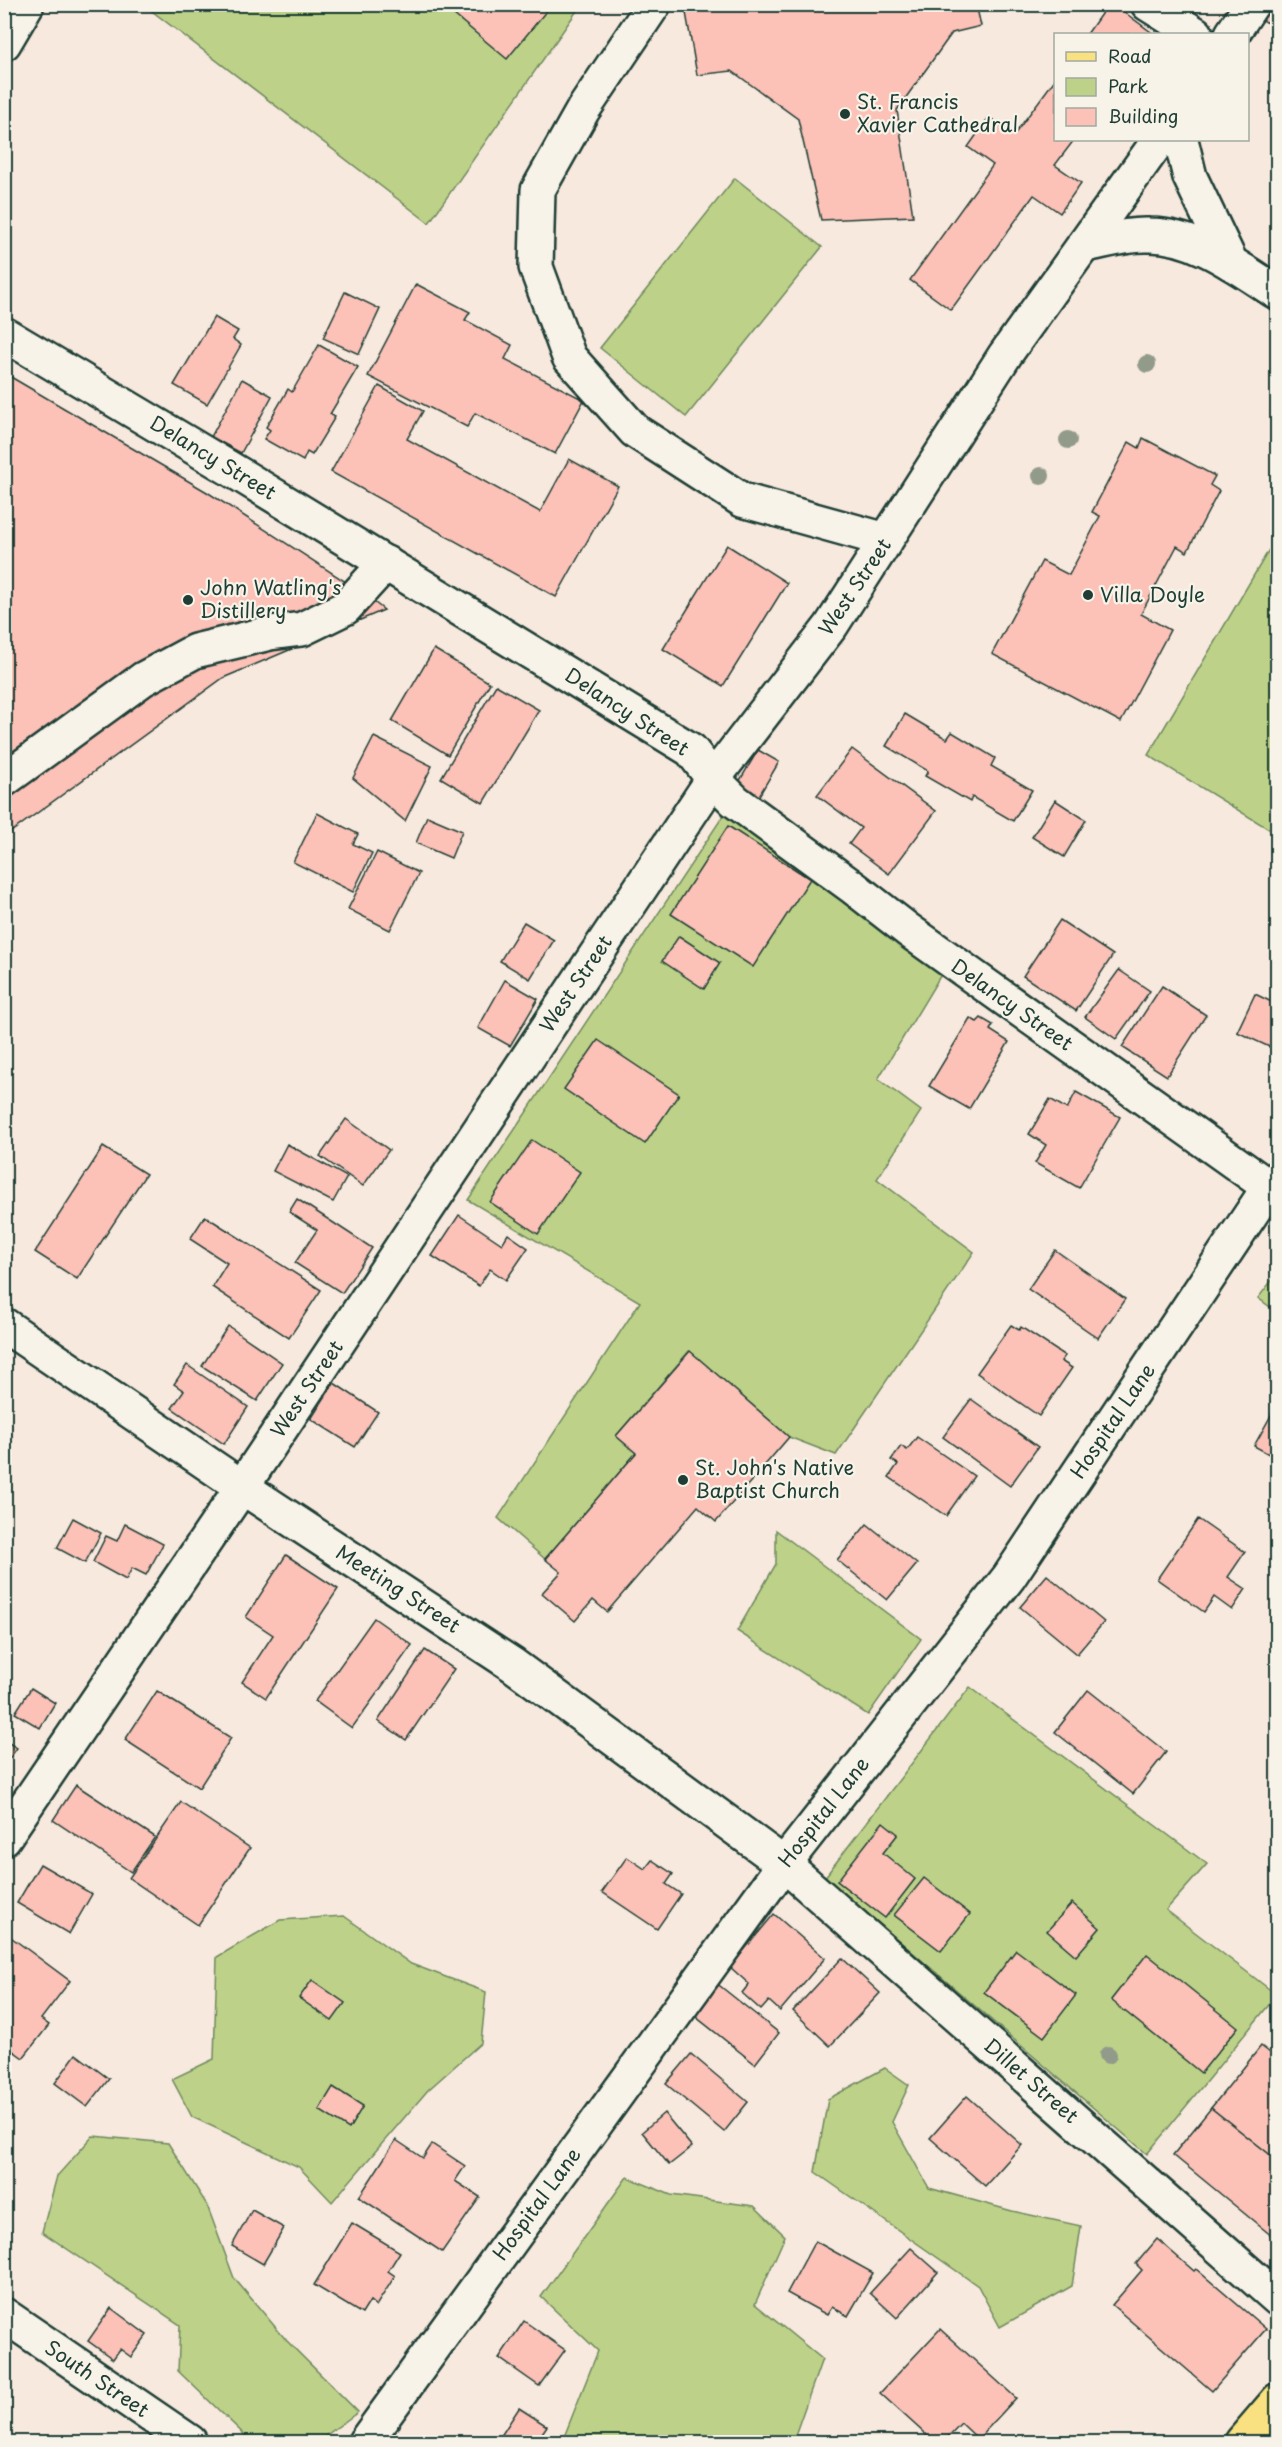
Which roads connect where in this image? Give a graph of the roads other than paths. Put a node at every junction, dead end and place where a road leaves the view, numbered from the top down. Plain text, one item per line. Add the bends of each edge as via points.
1 (27, 4) edge
2 (654, 4) edge
3 (1148, 4) edge
4 (1252, 4) edge
5 (1194, 33) edge
6 (1233, 33) edge
7 (4, 43) edge
8 (1158, 141) edge
9 (1181, 141) edge
10 (1085, 245) junction
11 (1231, 263) junction
12 (1278, 293) edge
13 (4, 334) edge
14 (886, 540) junction
15 (386, 563) junction
16 (713, 779) junction
17 (4, 780) edge
18 (1273, 1182) edge
19 (4, 1325) edge
20 (242, 1487) junction
21 (4, 1838) edge
22 (784, 1864) junction
23 (1278, 2299) edge
24 (4, 2315) edge
25 (1278, 2400) edge
26 (190, 2442) edge
27 (364, 2442) edge
28 (1242, 2442) edge

1 - 7 street
2 - 14 street via 583,110 538,190 536,267 569,357 636,431 742,500
3 - 5 street
4 - 6 street
8 - 10 street, West Street
9 - 11 street via 1190,177
10 - 11 street via 1150,235 1196,245
10 - 14 street, West Street via 1005,355
11 - 12 street
13 - 15 street, Delancy Street
14 - 16 street, West Street via 831,626
15 - 16 street, Delancy Street via 691,750
15 - 17 street via 345,608 302,629 195,651 143,679
16 - 18 street, Delancy Street via 735,801 908,930
16 - 20 street, West Street
18 - 22 street, Hospital Lane via 1009,1577
19 - 20 street, Meeting Street
20 - 21 street, West Street
20 - 22 street, Meeting Street via 513,1665
22 - 23 street, Dillet Street
22 - 27 street, Hospital Lane
24 - 26 street, South Street
25 - 28 main road

